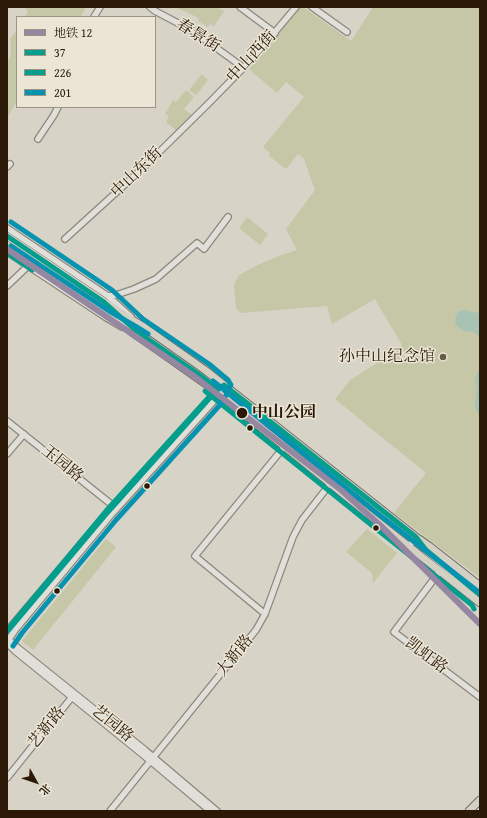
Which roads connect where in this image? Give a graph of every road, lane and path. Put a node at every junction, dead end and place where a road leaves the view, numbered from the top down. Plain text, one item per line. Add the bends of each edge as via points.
1 (100, 7) edge
2 (150, 7) edge
3 (240, 7) edge
4 (296, 7) edge
5 (312, 7) edge
6 (95, 16) edge
7 (347, 32) dead end
8 (275, 33) junction
9 (244, 68) junction
10 (207, 105) joint
11 (57, 108) edge
12 (38, 140) dead end
13 (228, 217) dead end
14 (7, 228) edge
15 (7, 236) edge
16 (65, 239) dead end
17 (7, 245) edge
18 (7, 252) edge
19 (28, 266) junction
20 (7, 286) edge
21 (76, 291) junction
22 (67, 292) junction
23 (108, 296) junction
24 (139, 324) junction
25 (132, 332) junction
26 (224, 385) junction
27 (218, 393) junction
28 (7, 421) edge
29 (24, 434) junction
30 (284, 446) junction
31 (7, 454) edge
32 (330, 484) junction
33 (115, 507) junction
34 (416, 537) junction
35 (408, 546) junction
36 (440, 571) junction
37 (480, 586) edge
38 (479, 600) edge
39 (265, 614) junction
40 (7, 632) edge
41 (7, 641) edge
42 (72, 697) junction
43 (480, 697) edge
44 (152, 759) junction
45 (7, 778) edge
46 (480, 800) edge
47 (110, 811) edge
48 (210, 811) edge
49 (217, 811) edge
50 (470, 811) edge

1 - 6 street
2 - 9 street, 春景街 via 193,31
3 - 8 street
4 - 8 street, 中山西街
5 - 7 street
8 - 9 street, 中山西街
9 - 10 street, 中山西街
10 - 16 street, 中山东街
11 - 12 street
13 - 23 street via 204,249 197,243 156,278 134,289
14 - 23 street
15 - 24 main road
17 - 21 main road
18 - 19 street
19 - 20 street
19 - 22 street
21 - 22 main road
21 - 25 main road
22 - 25 street
23 - 24 street
24 - 26 main road
25 - 27 main road
26 - 27 street
26 - 34 main road
27 - 30 main road
27 - 33 street
28 - 29 street, 玉园路
29 - 31 street
29 - 33 street, 玉园路
30 - 32 main road
30 - 39 street via 195,556
32 - 35 main road
32 - 39 street, 大新路 via 295,533
33 - 40 street
33 - 41 street
34 - 35 street
34 - 37 main road
34 - 38 main road via 426,550
35 - 36 main road
36 - 38 main road
36 - 43 street, 凯虹路 via 394,632
39 - 44 street, 大新路 via 260,625
41 - 42 street, 艺园路
41 - 44 street, 艺园路
42 - 44 street, 艺园路
42 - 45 street, 艺新路
44 - 47 street, 大新路
44 - 48 street, 艺园路
44 - 49 street, 艺园路
46 - 50 main road

